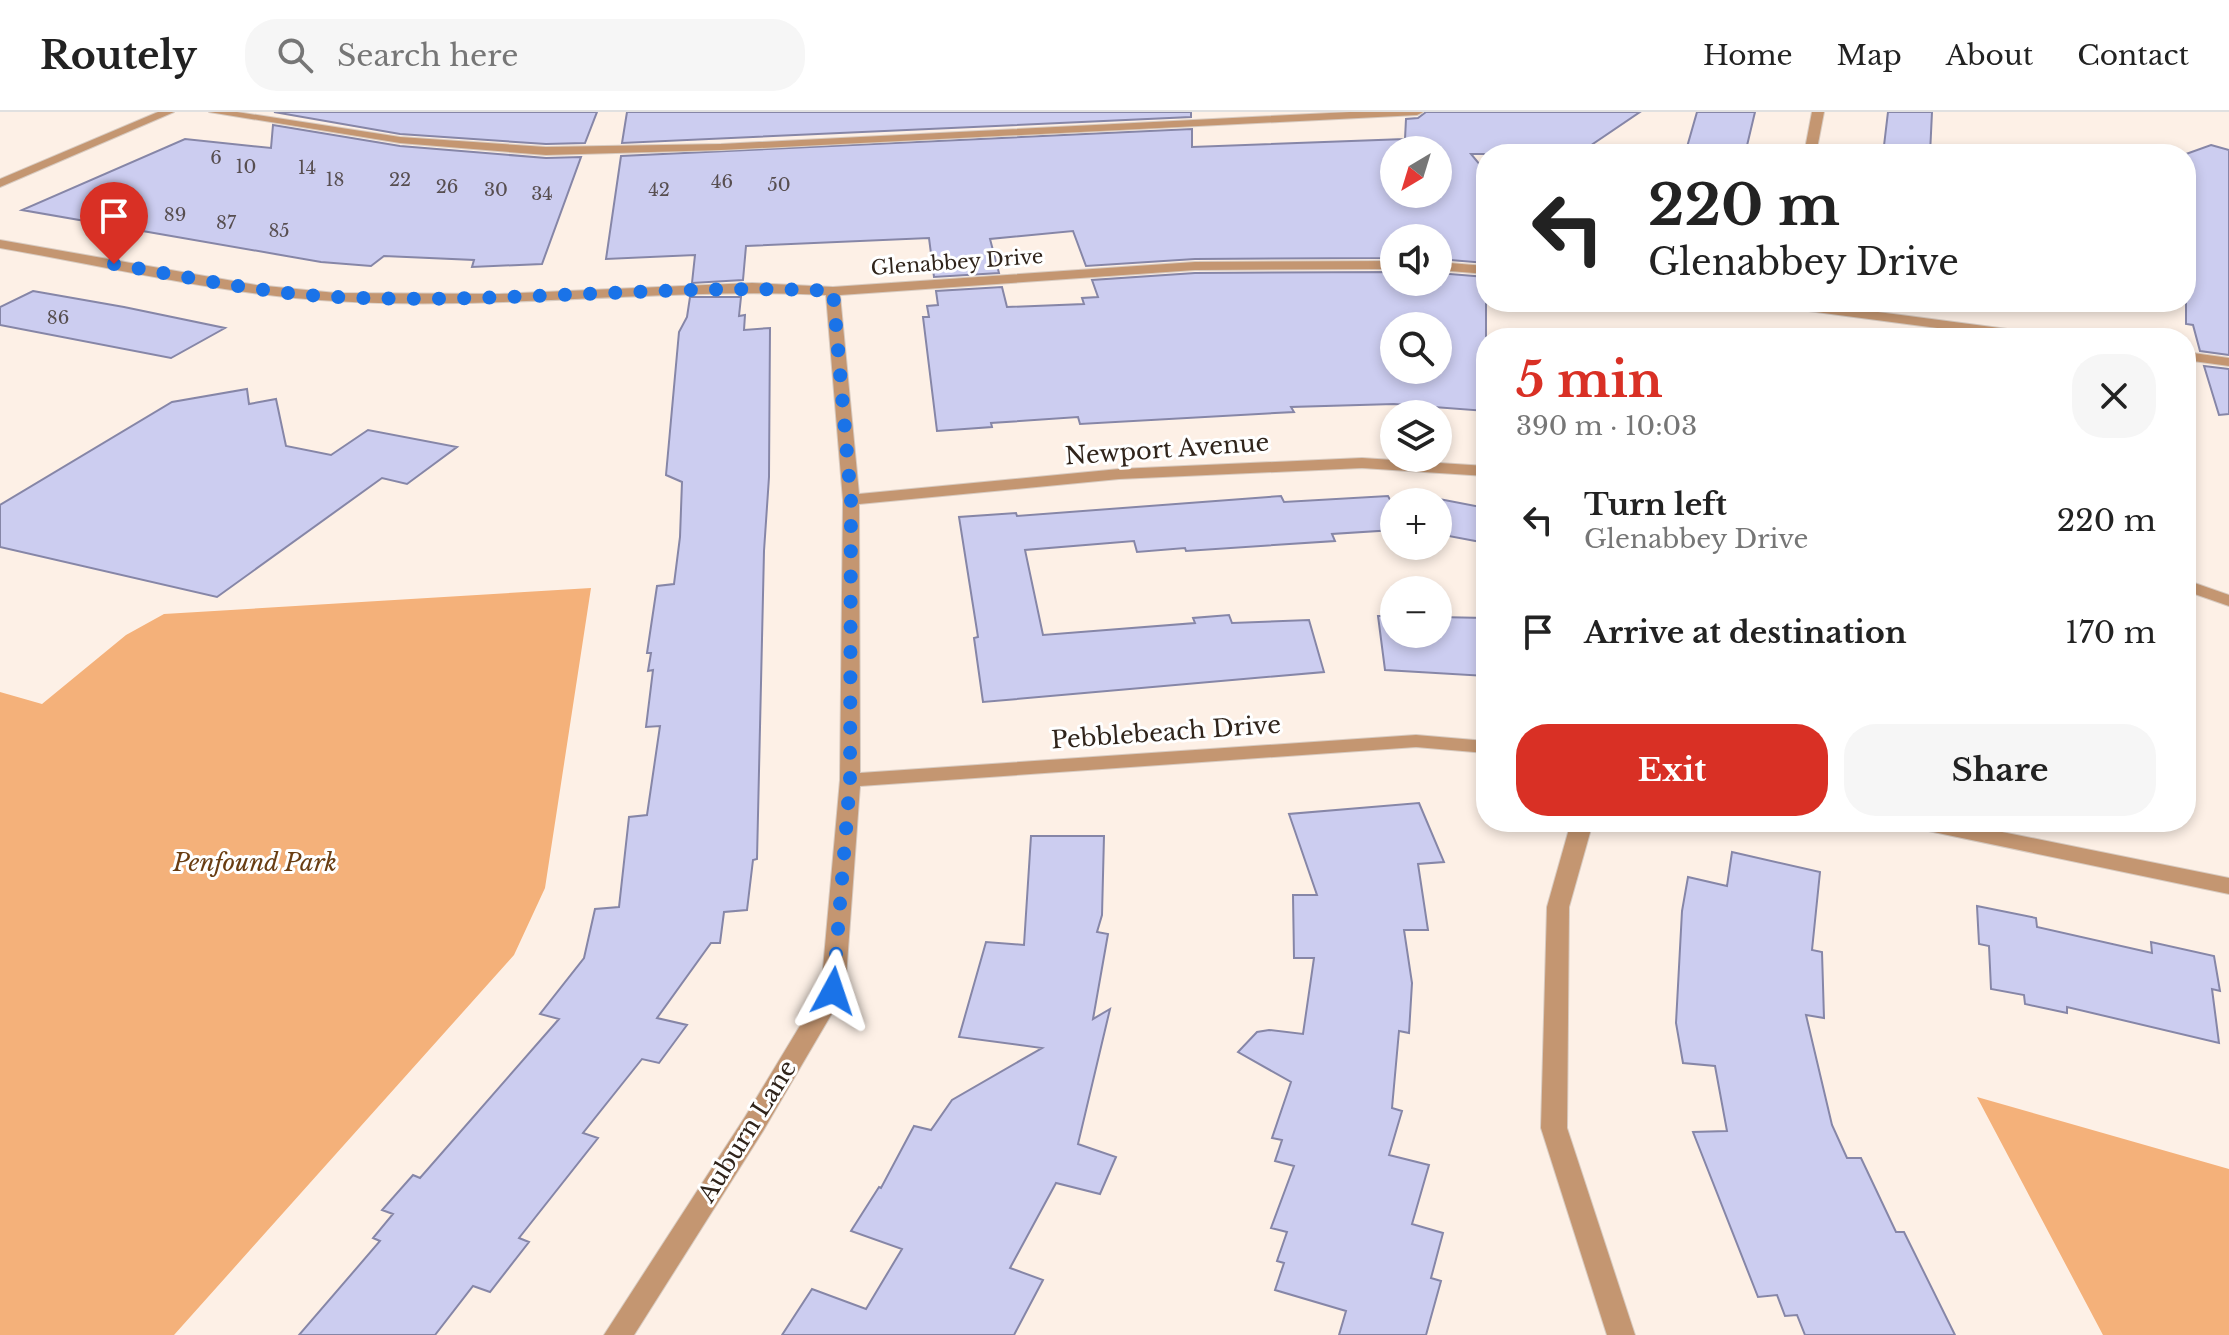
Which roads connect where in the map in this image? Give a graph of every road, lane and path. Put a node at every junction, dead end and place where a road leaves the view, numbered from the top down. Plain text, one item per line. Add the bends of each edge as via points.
1 (168, 112) edge
2 (215, 112) edge
3 (1417, 112) edge
4 (1818, 112) edge
5 (1812, 144) edge
6 (0, 183) edge
7 (0, 244) edge
8 (1380, 265) edge
9 (1452, 267) edge
10 (1476, 269) edge
11 (833, 291) junction
12 (1850, 312) edge
13 (1970, 328) edge
14 (2196, 357) edge
15 (2229, 362) edge
16 (1476, 470) edge
17 (851, 500) junction
18 (2196, 589) edge
19 (2229, 601) edge
20 (1476, 746) edge
21 (850, 780) junction
22 (1579, 832) edge
23 (1967, 832) edge
24 (2229, 886) edge
25 (618, 1335) edge
26 (1621, 1335) edge

1 - 6 street
2 - 3 street via 400,140 546,151
4 - 5 street
7 - 11 street, Glenabbey Drive via 256,289 336,297 499,298 752,287
8 - 11 street, Glenabbey Drive via 1195,266
9 - 10 street
11 - 17 street, Auburn Lane
12 - 13 street
14 - 15 street
16 - 17 street, Newport Avenue via 1421,464 1317,465 1119,474
17 - 21 street, Auburn Lane
18 - 19 street
20 - 21 street, Pebblebeach Drive via 1416,741
21 - 25 street, Auburn Lane via 833,991
22 - 26 street via 1558,907 1554,1128
23 - 24 street

